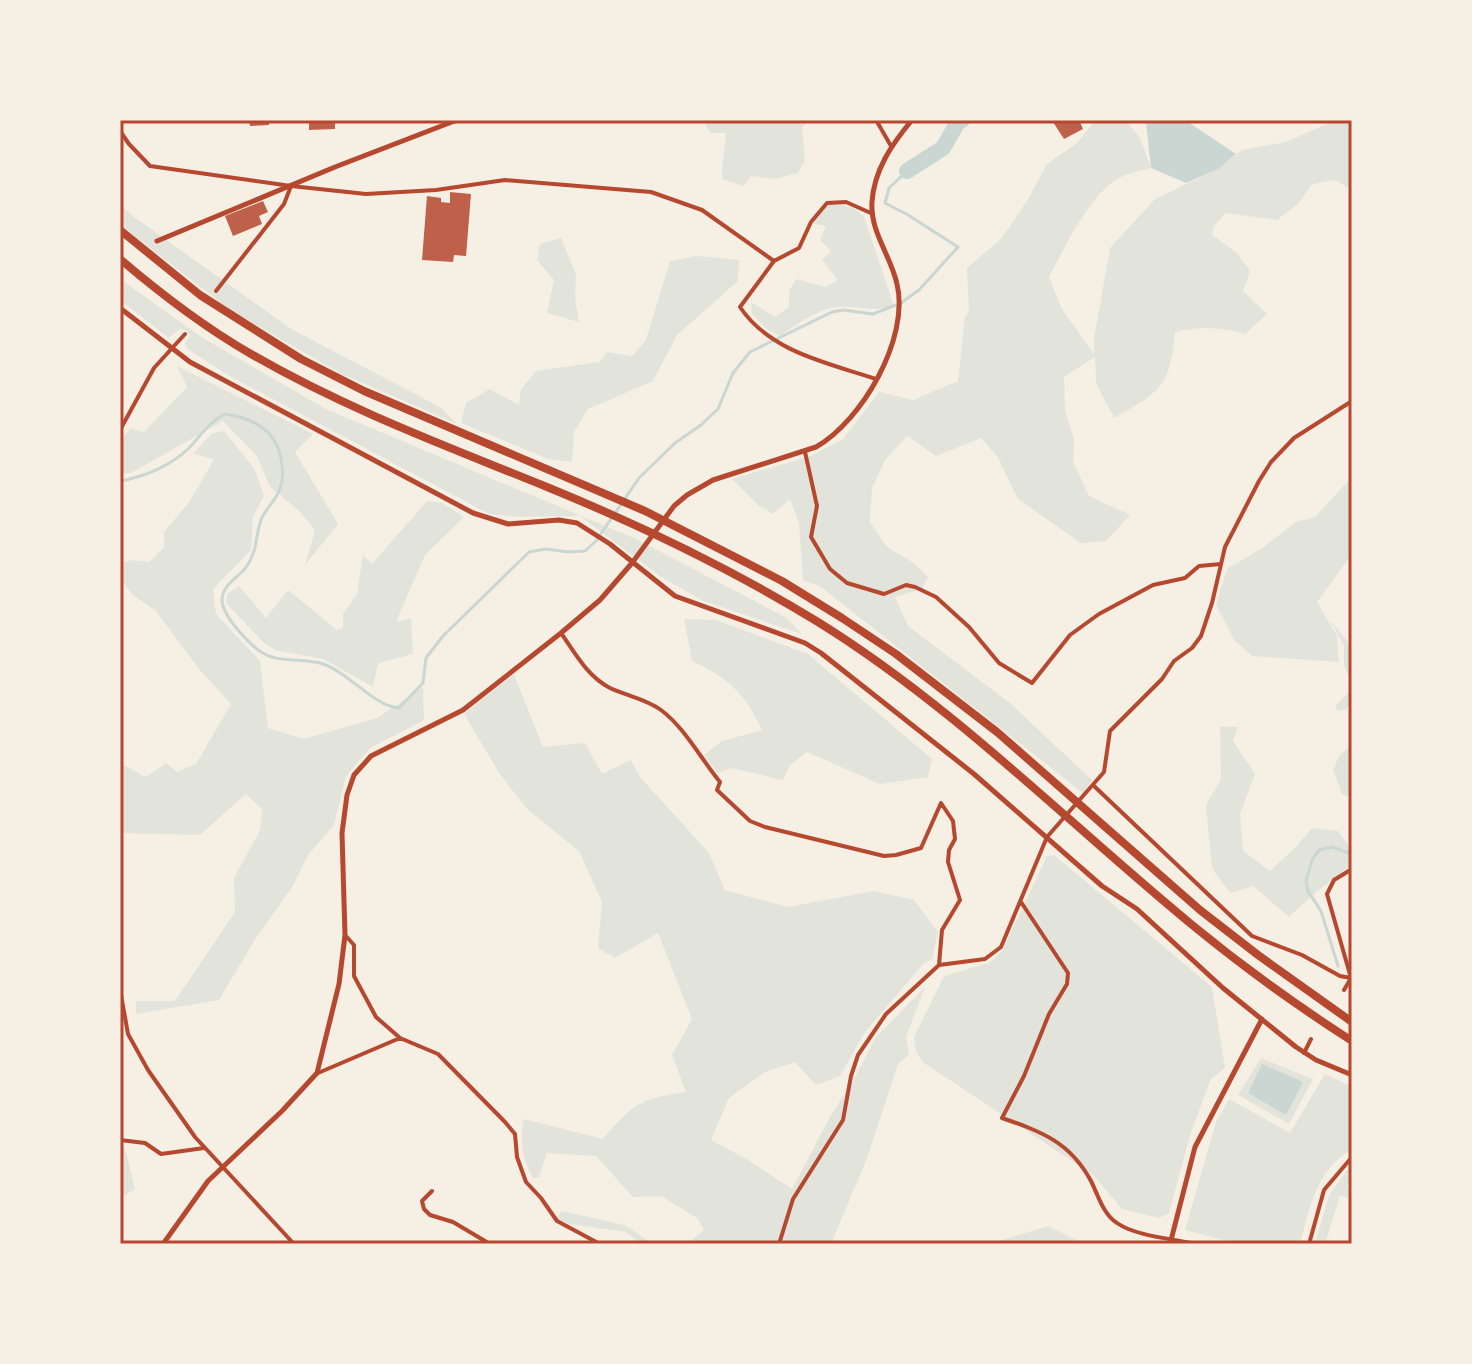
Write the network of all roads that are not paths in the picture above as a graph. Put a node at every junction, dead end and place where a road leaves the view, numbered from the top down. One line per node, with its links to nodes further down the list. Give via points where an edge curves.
1 (457, 120): 6 (street)
2 (876, 120): 5 (street)
3 (912, 120): 5 (street)
4 (120, 131): 6 (street, via 150,166)
5 (891, 146): 7 (street, via 878,172)
6 (291, 186): 9 (street); 11 (street, via 366,194 505,180 651,192 702,210); 12 (street, via 284,204)
7 (873, 214): 11 (street, via 846,202 827,203 799,248); 16 (street, via 898,285 899,313)
8 (120, 230): 35 (highway, via 200,295 301,359 703,539 842,618 997,732 1200,910)
9 (157, 241)
10 (120, 259): 38 (highway, via 215,332 299,381 695,555 817,622 925,695 1191,924)
11 (774, 261): 16 (street, via 740,307 746,315 790,350)
12 (216, 291)
13 (120, 308): 15 (street)
14 (185, 334): 15 (street)
15 (170, 348): 18 (street); 22 (street, via 473,513 508,524 577,523)
16 (876, 379): 19 (street, via 850,419 829,440)
17 (1352, 401): 23 (street, via 1294,438 1271,462)
18 (120, 430)
19 (805, 452): 22 (street, via 713,480 687,495); 23 (street, via 817,506 811,537 830,569 847,583 884,594 906,585 928,591 999,663 1032,683 1070,635 1099,614 1153,585 1185,578 1199,566)
20 (120, 526): 21 (street)
21 (120, 535)
22 (632, 563): 24 (street); 26 (street, via 675,596 821,653)
23 (1221, 564): 25 (street, via 1201,636 1110,731 1104,772)
24 (561, 633): 29 (street, via 463,710 361,765 347,795 342,833); 30 (street, via 596,678 664,712 720,782 717,790 750,821 896,855 921,848 941,803 953,821 955,839 948,862 960,900 942,930)
25 (1094, 786): 26 (street); 31 (street, via 1252,936)
26 (1049, 835): 28 (street); 34 (street)
27 (1352, 869): 31 (street, via 1334,880 1327,894)
28 (1021, 902): 30 (street, via 994,954); 53 (street, via 1068,973 1002,1118 1067,1148 1116,1223)
29 (345, 935): 36 (street, via 354,945 354,976 376,1017); 40 (street)
30 (939, 965): 51 (street, via 886,1014 858,1055 843,1120 793,1199)
31 (1351, 978): 33 (street)
32 (120, 989): 43 (street, via 128,1034 138,1054)
33 (1344, 990)
34 (1262, 1019): 39 (street); 52 (street, via 1195,1147)
35 (1352, 1022)
36 (400, 1038): 40 (street); 50 (street, via 438,1054 505,1122 515,1134 526,1182 557,1221)
37 (1311, 1039): 39 (street)
38 (1352, 1041)
39 (1304, 1053): 41 (street)
40 (317, 1073): 45 (street)
41 (1352, 1075)
42 (120, 1140): 43 (street, via 145,1143 161,1154)
43 (204, 1148): 45 (street)
44 (1352, 1157): 54 (street, via 1324,1190)
45 (221, 1168): 47 (street); 48 (street)
46 (432, 1191): 49 (street, via 422,1201 430,1215)
47 (163, 1244)
48 (294, 1244)
49 (490, 1244)
50 (600, 1244)
51 (779, 1244)
52 (1170, 1244)
53 (1196, 1244)
54 (1309, 1244)

